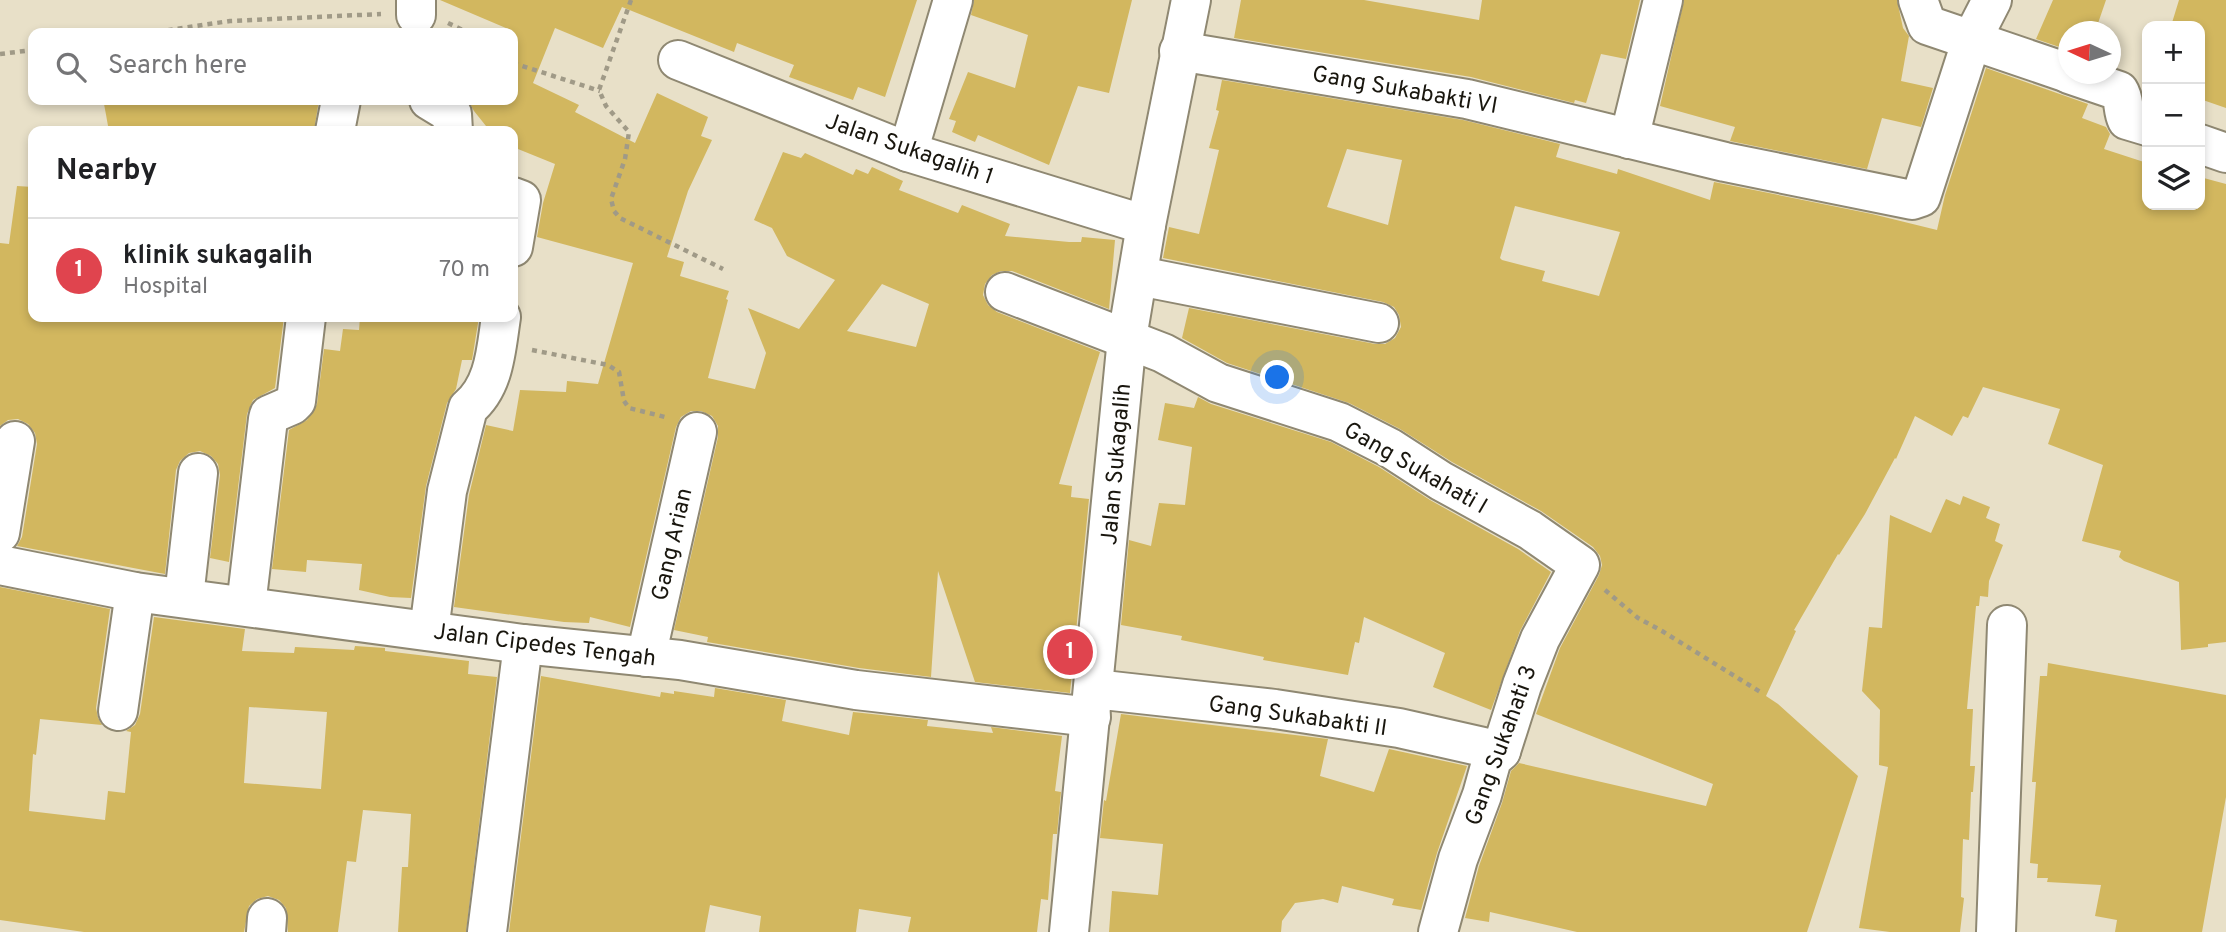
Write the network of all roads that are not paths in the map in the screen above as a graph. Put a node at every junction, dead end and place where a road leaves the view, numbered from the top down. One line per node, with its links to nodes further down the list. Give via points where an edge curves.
1 (953, 0): 18 (street)
2 (1191, 0): 7 (street, Jalan Sukagalih)
3 (1663, 0): 16 (street)
4 (1918, 0): 6 (street, via 1927,25)
5 (1992, 0): 6 (street)
6 (1972, 40): 9 (street); 16 (street, Gang Sukabakti VI, via 1920,197 1912,200)
7 (1179, 51): 16 (street, Gang Sukabakti VI, via 1466,99); 22 (street, Jalan Sukagalih)
8 (678, 60): 18 (street, Jalan Sukagalih 1)
9 (2058, 69)
10 (2100, 84): 13 (street, via 2119,91 2127,120)
11 (340, 105): 14 (street)
12 (437, 105): 15 (street, via 452,114)
13 (2142, 124)
14 (336, 126)
15 (453, 126)
16 (1629, 139)
17 (2205, 146): 19 (street)
18 (908, 152): 22 (street, Jalan Sukagalih 1)
19 (2226, 153)
20 (518, 199): 21 (street)
21 (518, 218)
22 (1146, 225): 23 (street, Jalan Sukagalih)
23 (1139, 276): 26 (street); 28 (street, Jalan Sukagalih)
24 (1005, 292): 28 (street, Gang Sukahati I)
25 (305, 322): 37 (street, via 296,401 268,419)
26 (1379, 323)
27 (499, 330): 39 (street, via 491,376 479,399 468,408 447,491)
28 (1127, 338): 34 (street, Gang Sukahati I, via 1218,383 1339,422 1530,530); 42 (street, Jalan Sukagalih)
29 (697, 432): 41 (street, Gang Arian)
30 (15, 441): 32 (street)
31 (198, 472): 36 (street)
32 (0, 533)
33 (0, 565): 35 (street, Jalan Cipedes Tengah)
34 (1580, 565): 44 (street, Gang Sukahati 3, via 1540,639)
35 (135, 592): 36 (street, Jalan Cipedes Tengah); 43 (street)
36 (184, 597): 37 (street, Jalan Cipedes Tengah)
37 (246, 606): 39 (street, Jalan Cipedes Tengah)
38 (2007, 625): 48 (street)
39 (429, 631): 40 (street, Jalan Cipedes Tengah)
40 (523, 644): 41 (street, Jalan Cipedes Tengah); 45 (street)
41 (646, 657): 42 (street, Jalan Cipedes Tengah, via 856,690)
42 (1093, 703): 44 (street, Gang Sukabakti II, via 1275,709 1399,728); 46 (street, Jalan Sukagalih)
43 (118, 711)
44 (1501, 751): 47 (street, Gang Sukahati 3, via 1492,760)
45 (487, 932)
46 (1069, 932)
47 (1438, 932)
48 (1996, 932)

